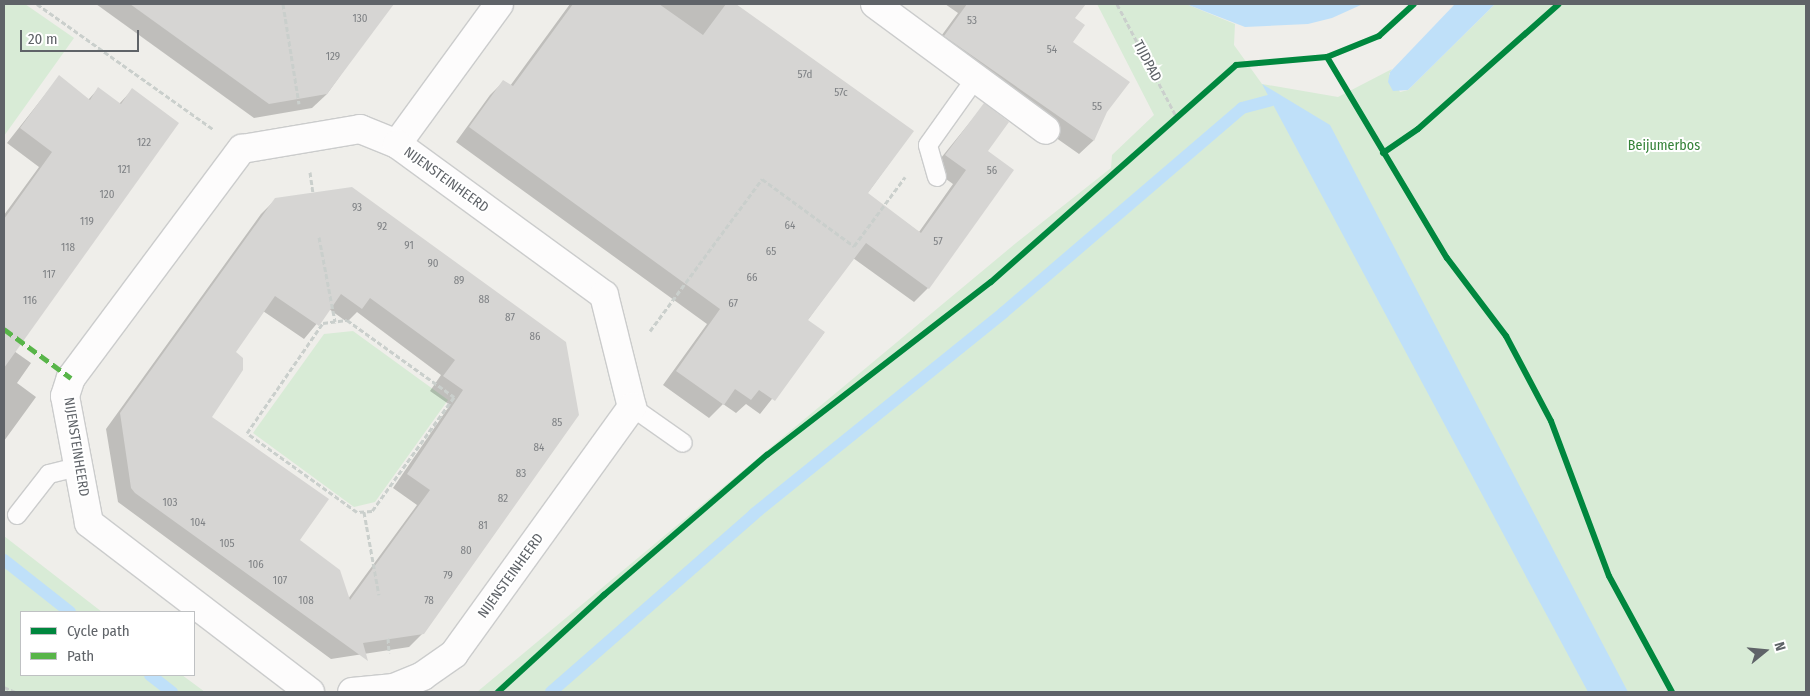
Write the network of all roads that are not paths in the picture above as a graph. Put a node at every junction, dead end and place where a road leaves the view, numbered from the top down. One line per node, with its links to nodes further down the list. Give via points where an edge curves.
1 (499, 4): 5 (street, NIJENSTEINHEERD)
2 (875, 4): 3 (street)
3 (975, 79): 4 (street); 6 (lane, via 928,145)
4 (1046, 130)
5 (397, 144): 7 (street, NIJENSTEINHEERD, via 604,295); 9 (street, NIJENSTEINHEERD, via 360,129 242,149 71,378 65,396)
6 (937, 176)
7 (632, 407): 8 (lane); 12 (street, NIJENSTEINHEERD, via 454,654 423,676 394,688)
8 (683, 443)
9 (78, 467): 10 (lane, via 49,474); 11 (street, NIJENSTEINHEERD, via 89,523)
10 (17, 515)
11 (310, 692)
12 (352, 692)

